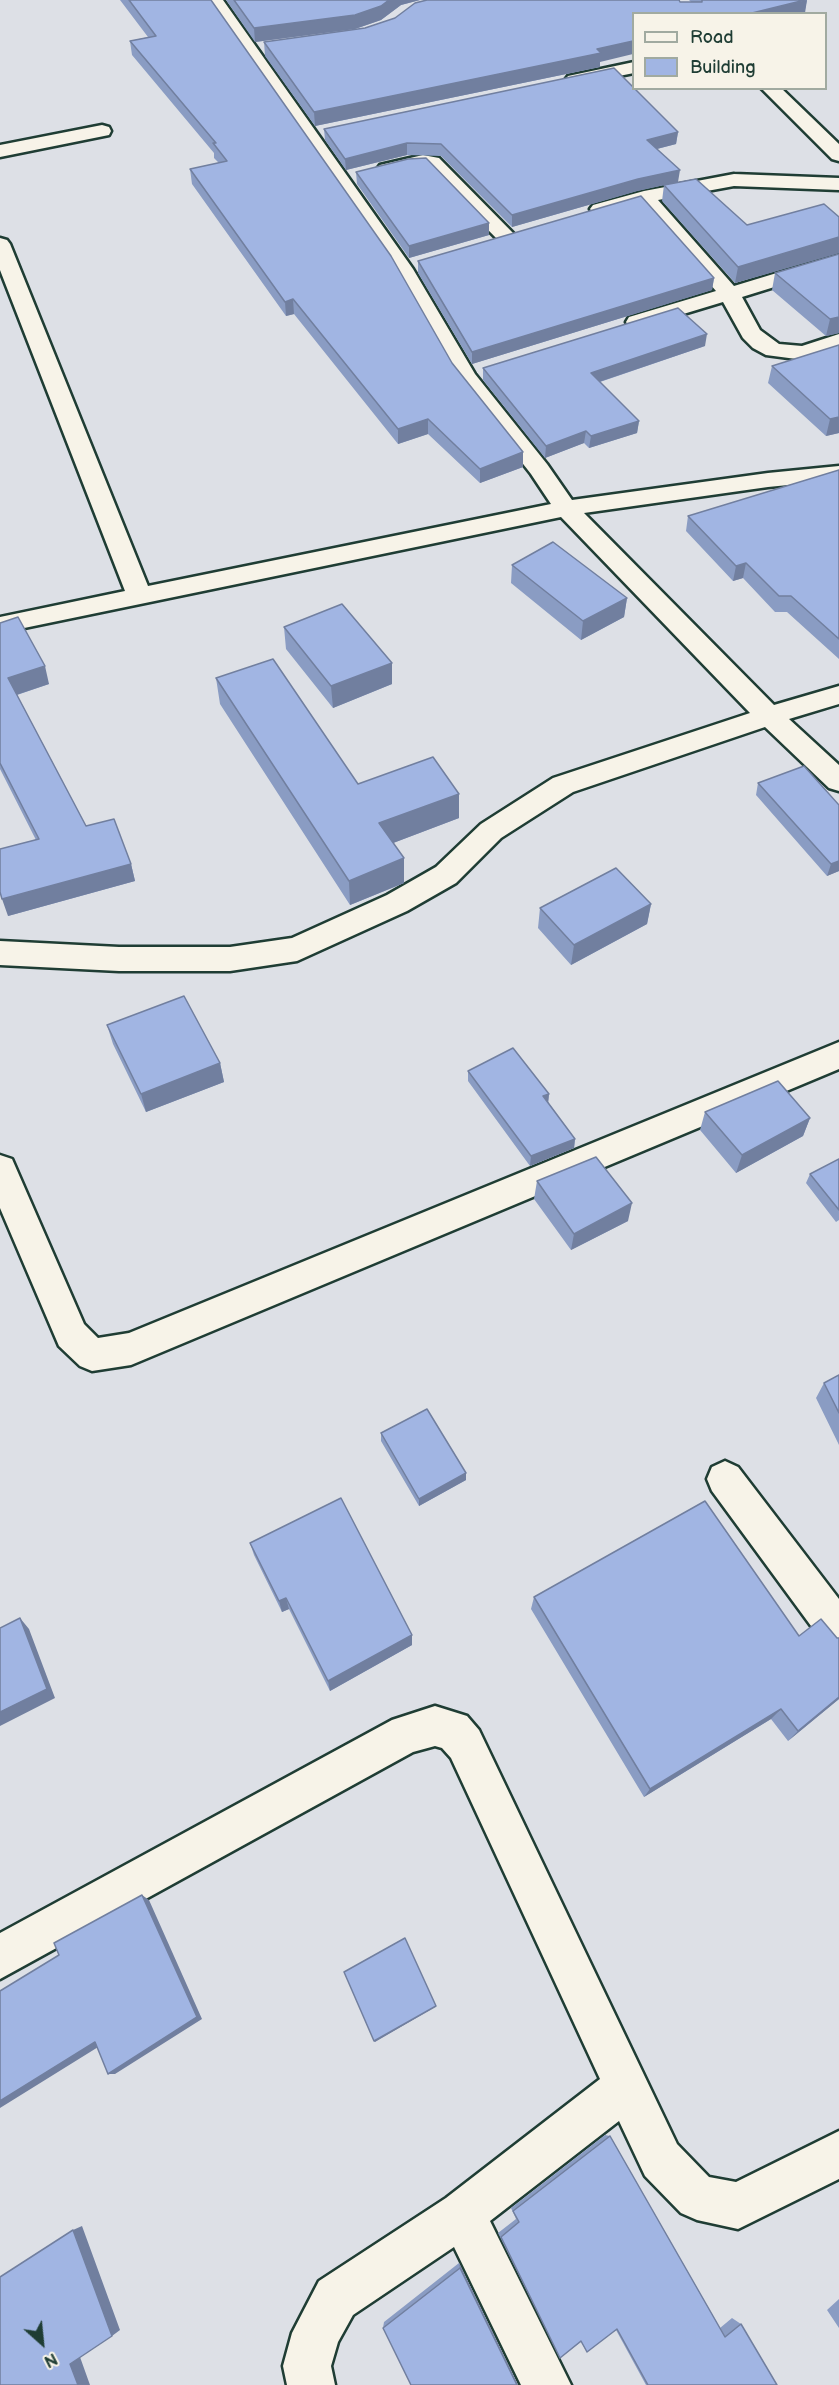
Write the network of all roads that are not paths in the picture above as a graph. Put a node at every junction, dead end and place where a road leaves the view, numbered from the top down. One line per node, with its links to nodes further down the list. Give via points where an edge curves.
1 (214, 0): 7 (street, via 260,49)
2 (632, 67): 3 (street)
3 (552, 84)
4 (772, 90): 9 (street)
5 (102, 131): 8 (street)
6 (333, 131): 7 (street)
7 (310, 136): 10 (street)
8 (0, 151)
9 (839, 155)
10 (340, 180): 15 (street, via 408,163 432,162); 20 (street)
11 (839, 184): 12 (street, via 734,180)
12 (644, 196): 13 (street); 21 (street)
13 (580, 215)
14 (527, 231): 15 (street)
15 (506, 237): 17 (street)
16 (0, 244): 28 (street)
17 (483, 244)
18 (839, 260): 21 (street)
19 (426, 262): 20 (street)
20 (403, 269): 25 (street)
21 (729, 292): 22 (street); 23 (street, via 752,333 774,350 804,352)
22 (619, 327)
23 (839, 342)
24 (487, 369): 25 (street)
25 (465, 376): 27 (street)
26 (839, 473): 27 (street)
27 (566, 508): 28 (street); 31 (street)
28 (139, 596): 29 (street)
29 (0, 625)
30 (839, 695): 31 (street)
31 (769, 716): 32 (street); 33 (street, via 563,785 491,831 446,875 397,903 297,949 230,959)
32 (839, 781)
33 (0, 953)
34 (839, 1055): 35 (street, via 131,1349 92,1355 71,1335)
35 (0, 1169)
36 (725, 1479): 37 (street)
37 (834, 1615)
38 (0, 1957): 39 (street, via 406,1734 435,1726 453,1730 465,1744)
39 (626, 2087): 40 (street, via 661,2160 697,2198 738,2206); 41 (street)
40 (839, 2154)
41 (462, 2214): 42 (street, via 336,2298 316,2333 307,2366); 43 (street)
42 (311, 2385)
43 (547, 2385)

